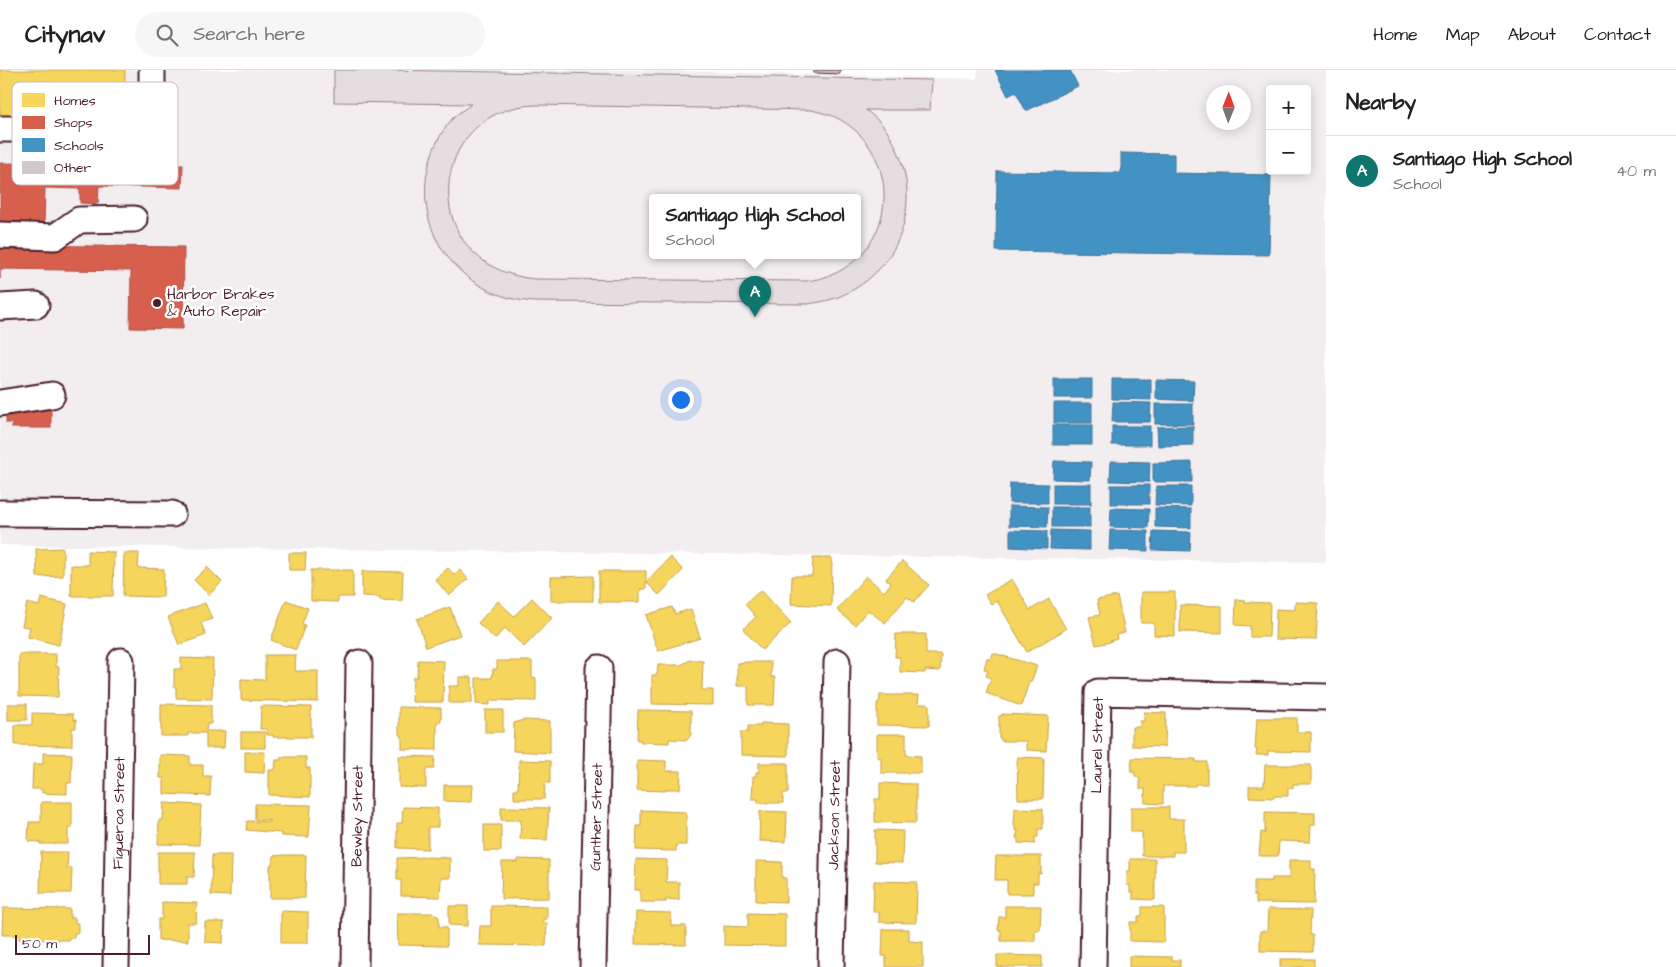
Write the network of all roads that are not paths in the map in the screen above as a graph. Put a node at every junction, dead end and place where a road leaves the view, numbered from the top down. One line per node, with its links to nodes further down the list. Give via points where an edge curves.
1 (134, 219): 2 (street, via 79,220 54,237)
2 (0, 235)
3 (36, 306): 4 (street)
4 (0, 307)
5 (52, 395): 6 (street)
6 (0, 403)
7 (0, 513): 8 (street)
8 (172, 514)
9 (121, 661): 14 (street, Figueroa Street)
10 (837, 662): 17 (street, Jackson Street)
11 (358, 663): 15 (street, Bewley Street)
12 (599, 668): 16 (street, Gunther Street)
13 (1326, 697): 18 (street, Laurel Street, via 1098,692)
14 (116, 967)
15 (355, 967)
16 (593, 967)
17 (832, 967)
18 (1094, 967)

